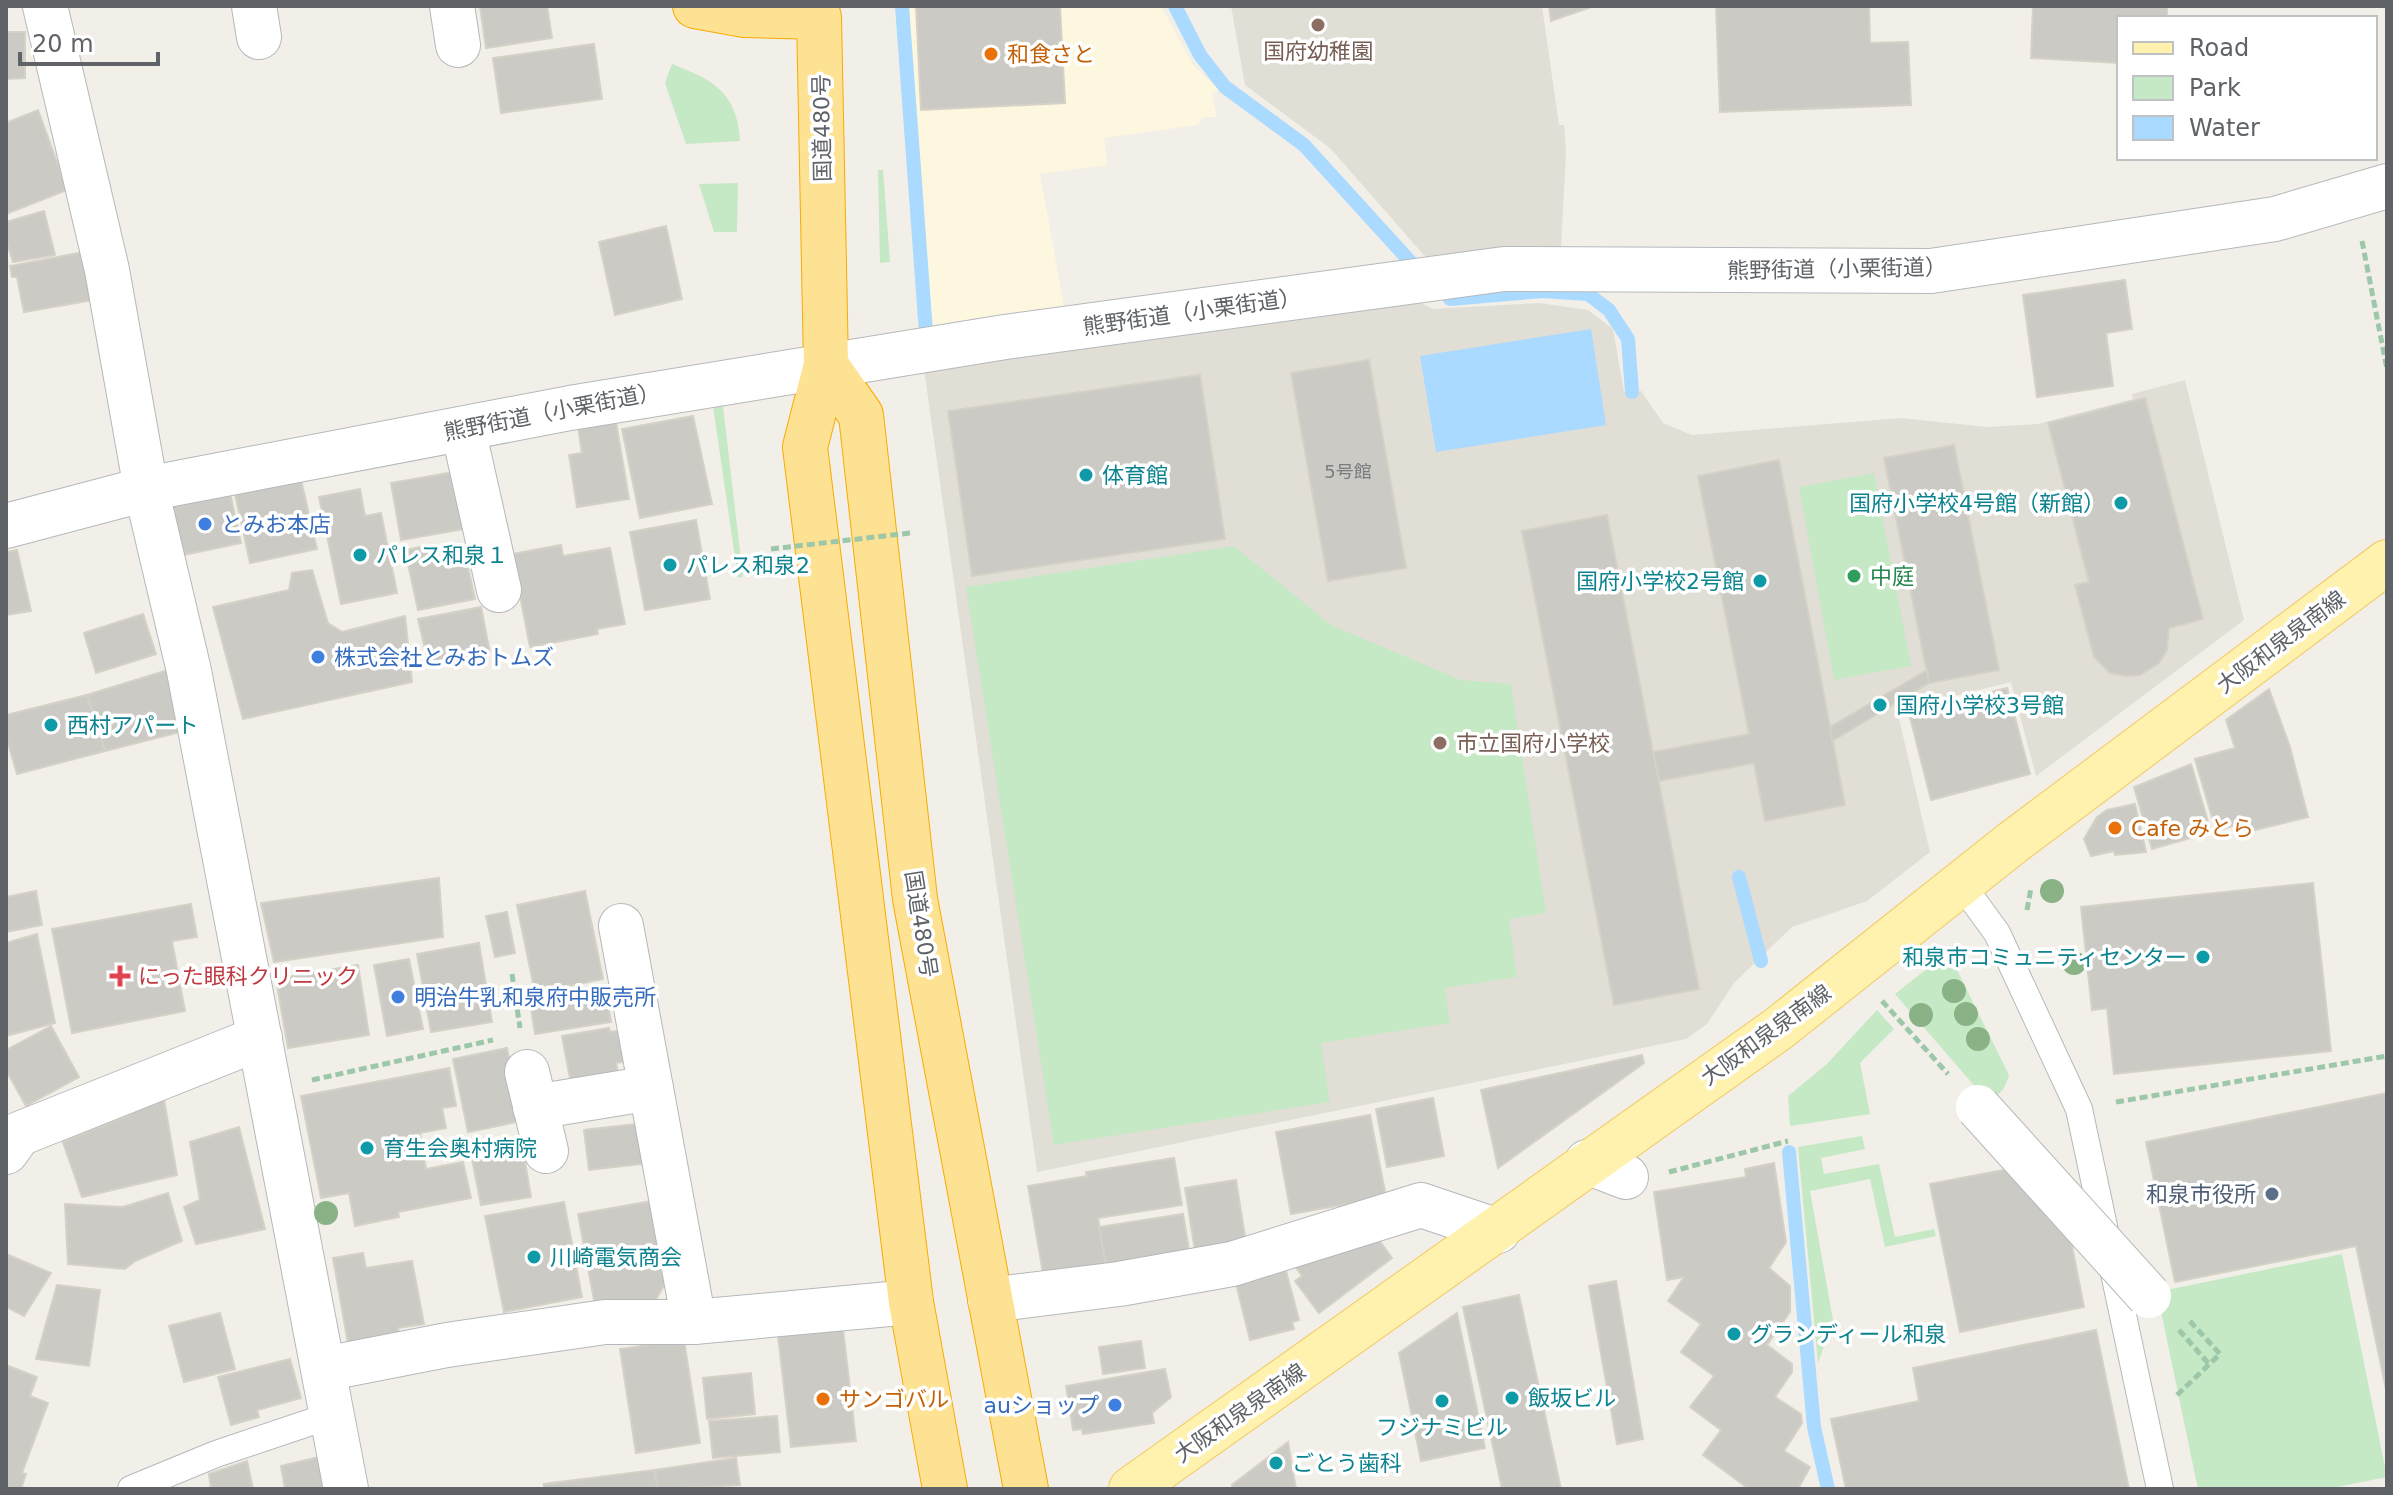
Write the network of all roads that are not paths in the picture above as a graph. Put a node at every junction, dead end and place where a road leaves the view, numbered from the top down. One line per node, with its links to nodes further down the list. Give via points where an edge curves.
1 (45, 6): 6 (street, via 107,270)
2 (695, 6): 4 (highway, 国道480号, via 745,15 819,17)
3 (2387, 186): 4 (street, 熊野街道（小栗街道）, via 2275,219 1931,271 1504,269)
4 (826, 365): 5 (street, 熊野街道（小栗街道）); 18 (highway, 国道480号, via 861,415 915,899); 19 (highway, 国道480号, via 805,447)
5 (463, 429): 6 (street, 熊野街道（小栗街道）); 9 (street)
6 (146, 489): 7 (street, 熊野街道（小栗街道）); 12 (street, via 189,671)
7 (6, 526)
8 (2387, 562): 10 (main road, 大阪和泉泉南線)
9 (499, 590)
10 (1962, 885): 17 (main road, 大阪和泉泉南線, via 1606,1170); 29 (lane, via 1997,933 2079,1109)
11 (621, 926): 13 (street)
12 (260, 1038): 16 (street, via 19,1134); 22 (street)
13 (651, 1088): 15 (street, via 522,1063); 21 (street)
14 (1978, 1107): 20 (street, bridge)
15 (546, 1151)
16 (6, 1152)
17 (1498, 1231): 18 (street, via 1421,1205 1232,1264); 28 (main road, 大阪和泉泉南線)
18 (990, 1300): 27 (highway, 国道480号)
19 (911, 1302): 21 (street); 26 (highway, 国道480号)
20 (2163, 1302)
21 (694, 1322): 22 (street, via 605,1322)
22 (324, 1369): 23 (street)
23 (332, 1415): 24 (lane); 25 (street)
24 (131, 1489)
25 (346, 1489)
26 (945, 1489)
27 (1026, 1489)
28 (1131, 1489)
29 (2160, 1489)

